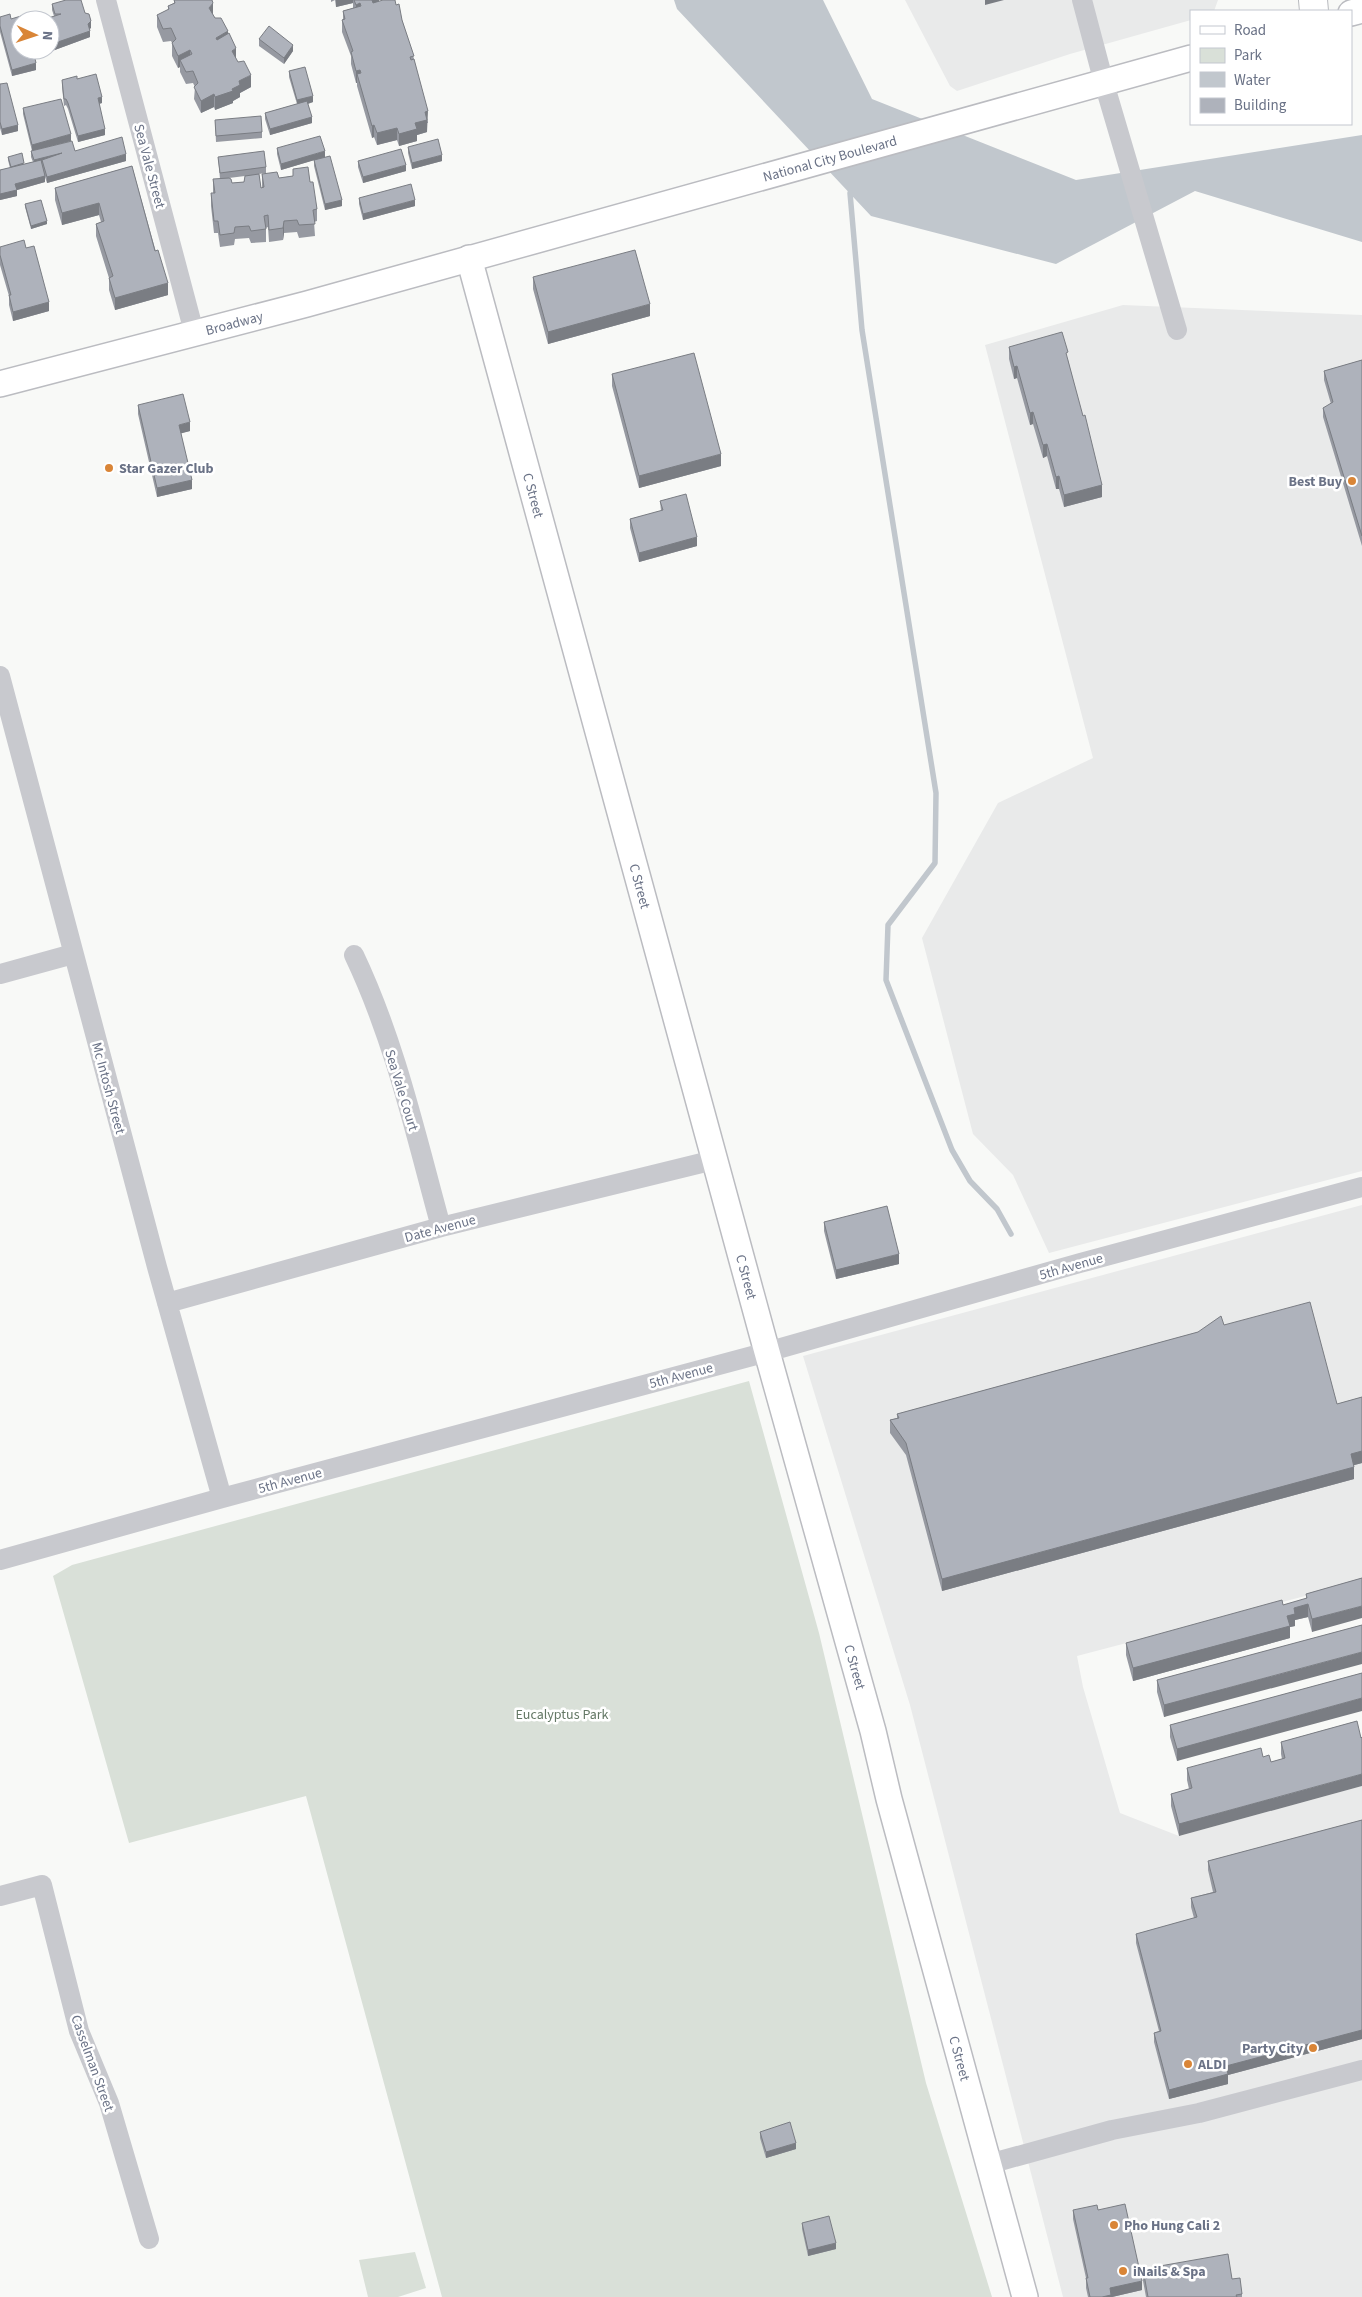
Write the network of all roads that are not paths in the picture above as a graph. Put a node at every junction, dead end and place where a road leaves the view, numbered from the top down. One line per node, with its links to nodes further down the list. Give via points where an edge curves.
1 (106, 0): 7 (street, Sea Vale Street)
2 (1082, 0): 4 (street)
3 (1190, 58): 4 (main road, National City Boulevard)
4 (1104, 83): 5 (main road, National City Boulevard); 6 (street)
5 (469, 258): 7 (main road, Broadway); 13 (main road, C Street)
6 (1177, 330)
7 (194, 332): 8 (main road, Broadway)
8 (0, 384)
9 (0, 676): 10 (street, Mc Intosh Street)
10 (73, 954): 12 (street); 16 (street, Mc Intosh Street)
11 (354, 955): 15 (street, Sea Vale Court, via 372,994 399,1076)
12 (0, 974)
13 (714, 1160): 15 (street, Date Avenue); 17 (main road, C Street)
14 (1362, 1187): 17 (street, 5th Avenue)
15 (441, 1227): 16 (street, Date Avenue)
16 (167, 1303): 18 (street, Mc Intosh Street)
17 (767, 1352): 18 (street, 5th Avenue); 22 (main road, C Street, via 874,1730 889,1799)
18 (222, 1498): 19 (street, 5th Avenue)
19 (0, 1560)
20 (0, 1896): 23 (street, Casselman Street, via 42,1885 79,2031 109,2103)
21 (1362, 2070): 22 (street, via 1198,2113 1112,2130)
22 (989, 2164): 24 (main road, C Street)
23 (149, 2239)
24 (1025, 2297)

